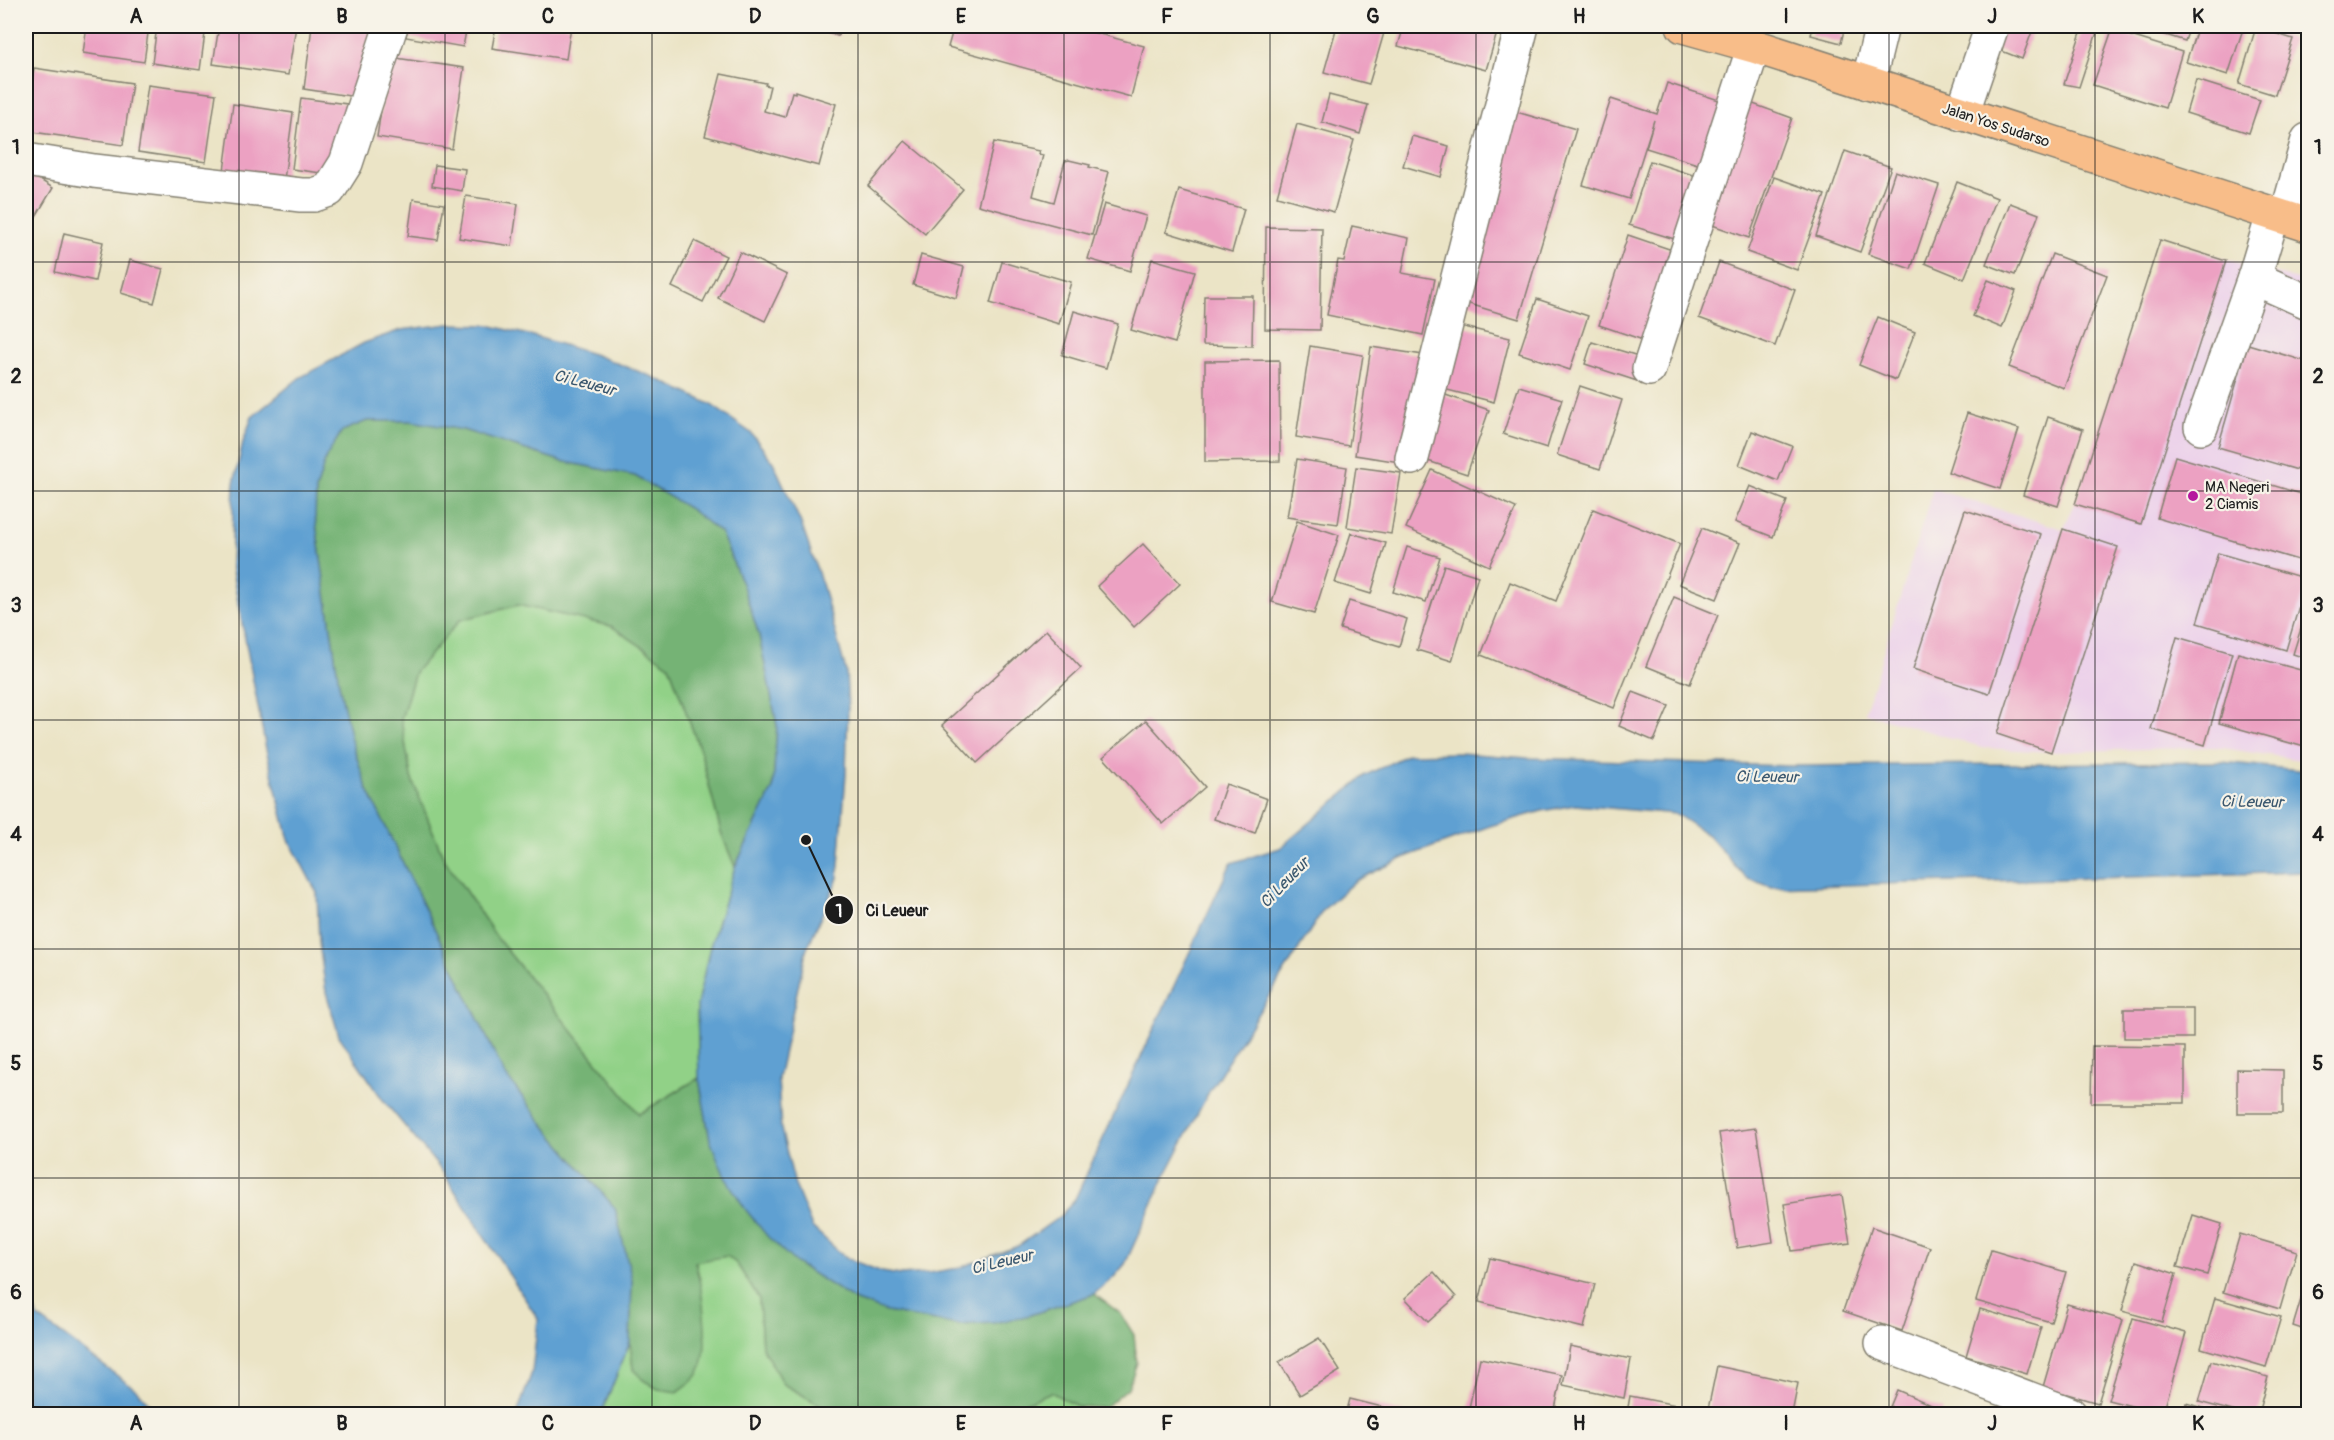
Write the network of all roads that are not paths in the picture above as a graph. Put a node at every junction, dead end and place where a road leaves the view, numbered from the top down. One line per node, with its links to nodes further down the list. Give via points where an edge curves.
1 (391, 26): 10 (street, via 346,162 329,190 301,195)
2 (1522, 26): 16 (street)
3 (1683, 26): 6 (main road, Jalan Yos Sudarso)
4 (1882, 26): 7 (street)
5 (1992, 26): 8 (street)
6 (1754, 46): 7 (main road, Jalan Yos Sudarso); 14 (street)
7 (1868, 83): 8 (main road, Jalan Yos Sudarso)
8 (1962, 114): 11 (main road, Jalan Yos Sudarso)
9 (2308, 140): 11 (street)
10 (26, 160)
11 (2289, 220): 12 (street)
12 (2254, 278): 13 (street); 15 (street)
13 (2308, 302)
14 (1649, 369)
15 (2201, 427)
16 (1412, 458)
17 (1882, 1343): 18 (street)
18 (2070, 1414)

